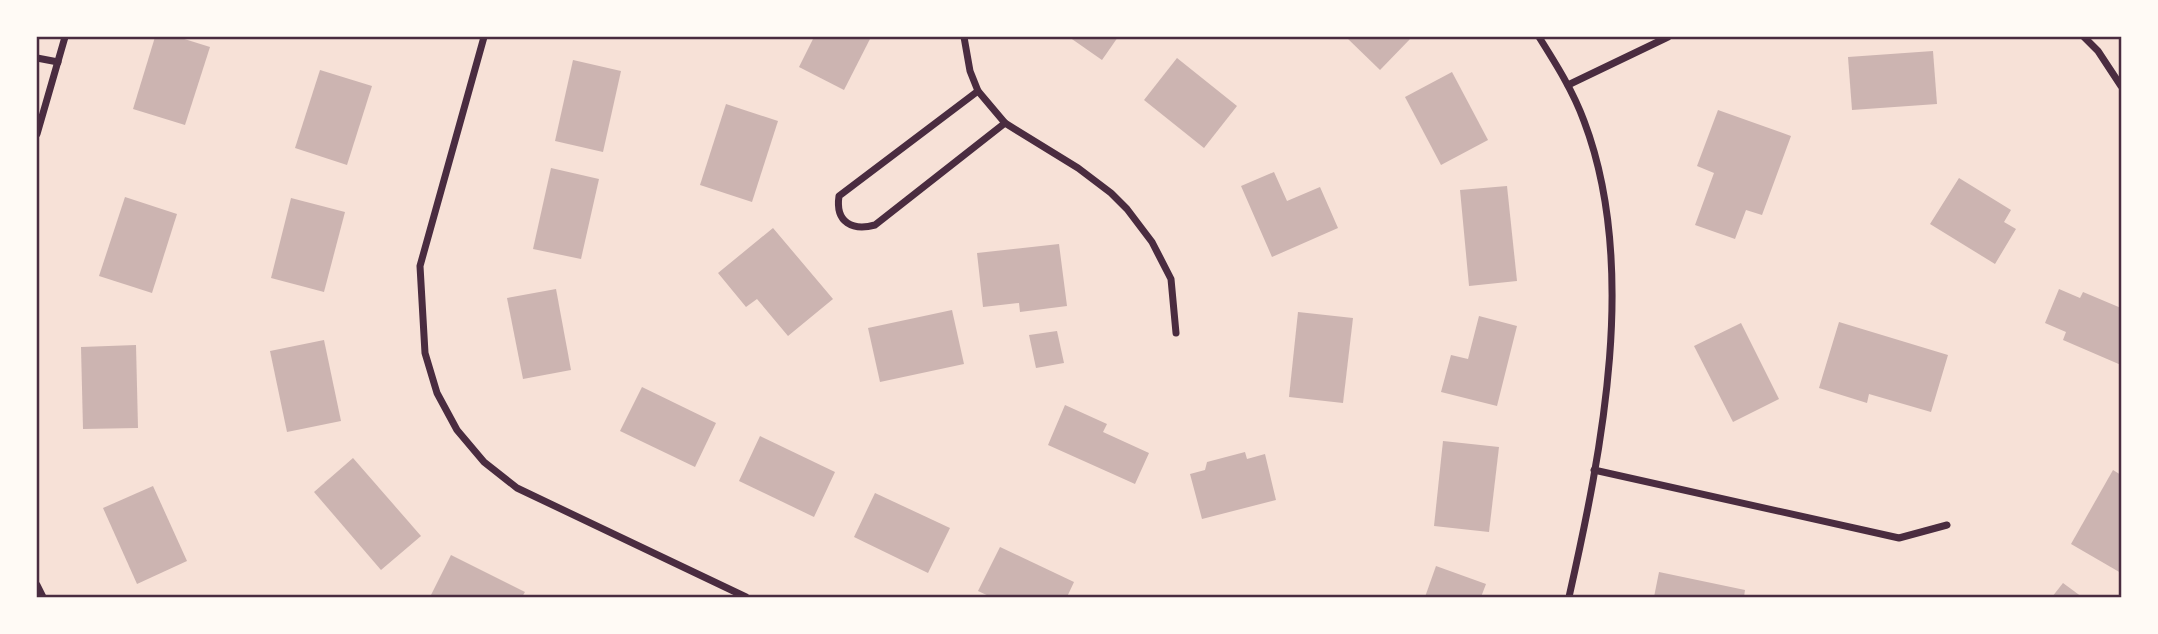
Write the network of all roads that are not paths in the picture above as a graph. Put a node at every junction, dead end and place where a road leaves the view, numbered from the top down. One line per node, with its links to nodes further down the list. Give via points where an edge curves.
1 (65, 37): 8 (street)
2 (484, 37): 19 (street, via 420,266 425,353 437,393 457,430 484,462 517,488)
3 (964, 37): 11 (street)
4 (1539, 37): 9 (street)
5 (1668, 37): 9 (street)
6 (2084, 37): 10 (street)
7 (37, 58): 8 (street)
8 (58, 62): 13 (street)
9 (1568, 85): 15 (street, via 1597,162 1611,239 1609,363)
10 (2121, 86)
11 (978, 91): 12 (street); 12 (street, via 839,197 841,217 857,228 876,225)
12 (1005, 122): 14 (street, via 1078,168 1127,209 1153,242 1171,279)
13 (37, 135)
14 (1176, 333)
15 (1594, 470): 16 (street, via 1899,538); 20 (street)
16 (1947, 525)
17 (37, 585): 18 (street)
18 (43, 597)
19 (746, 597)
20 (1569, 597)

